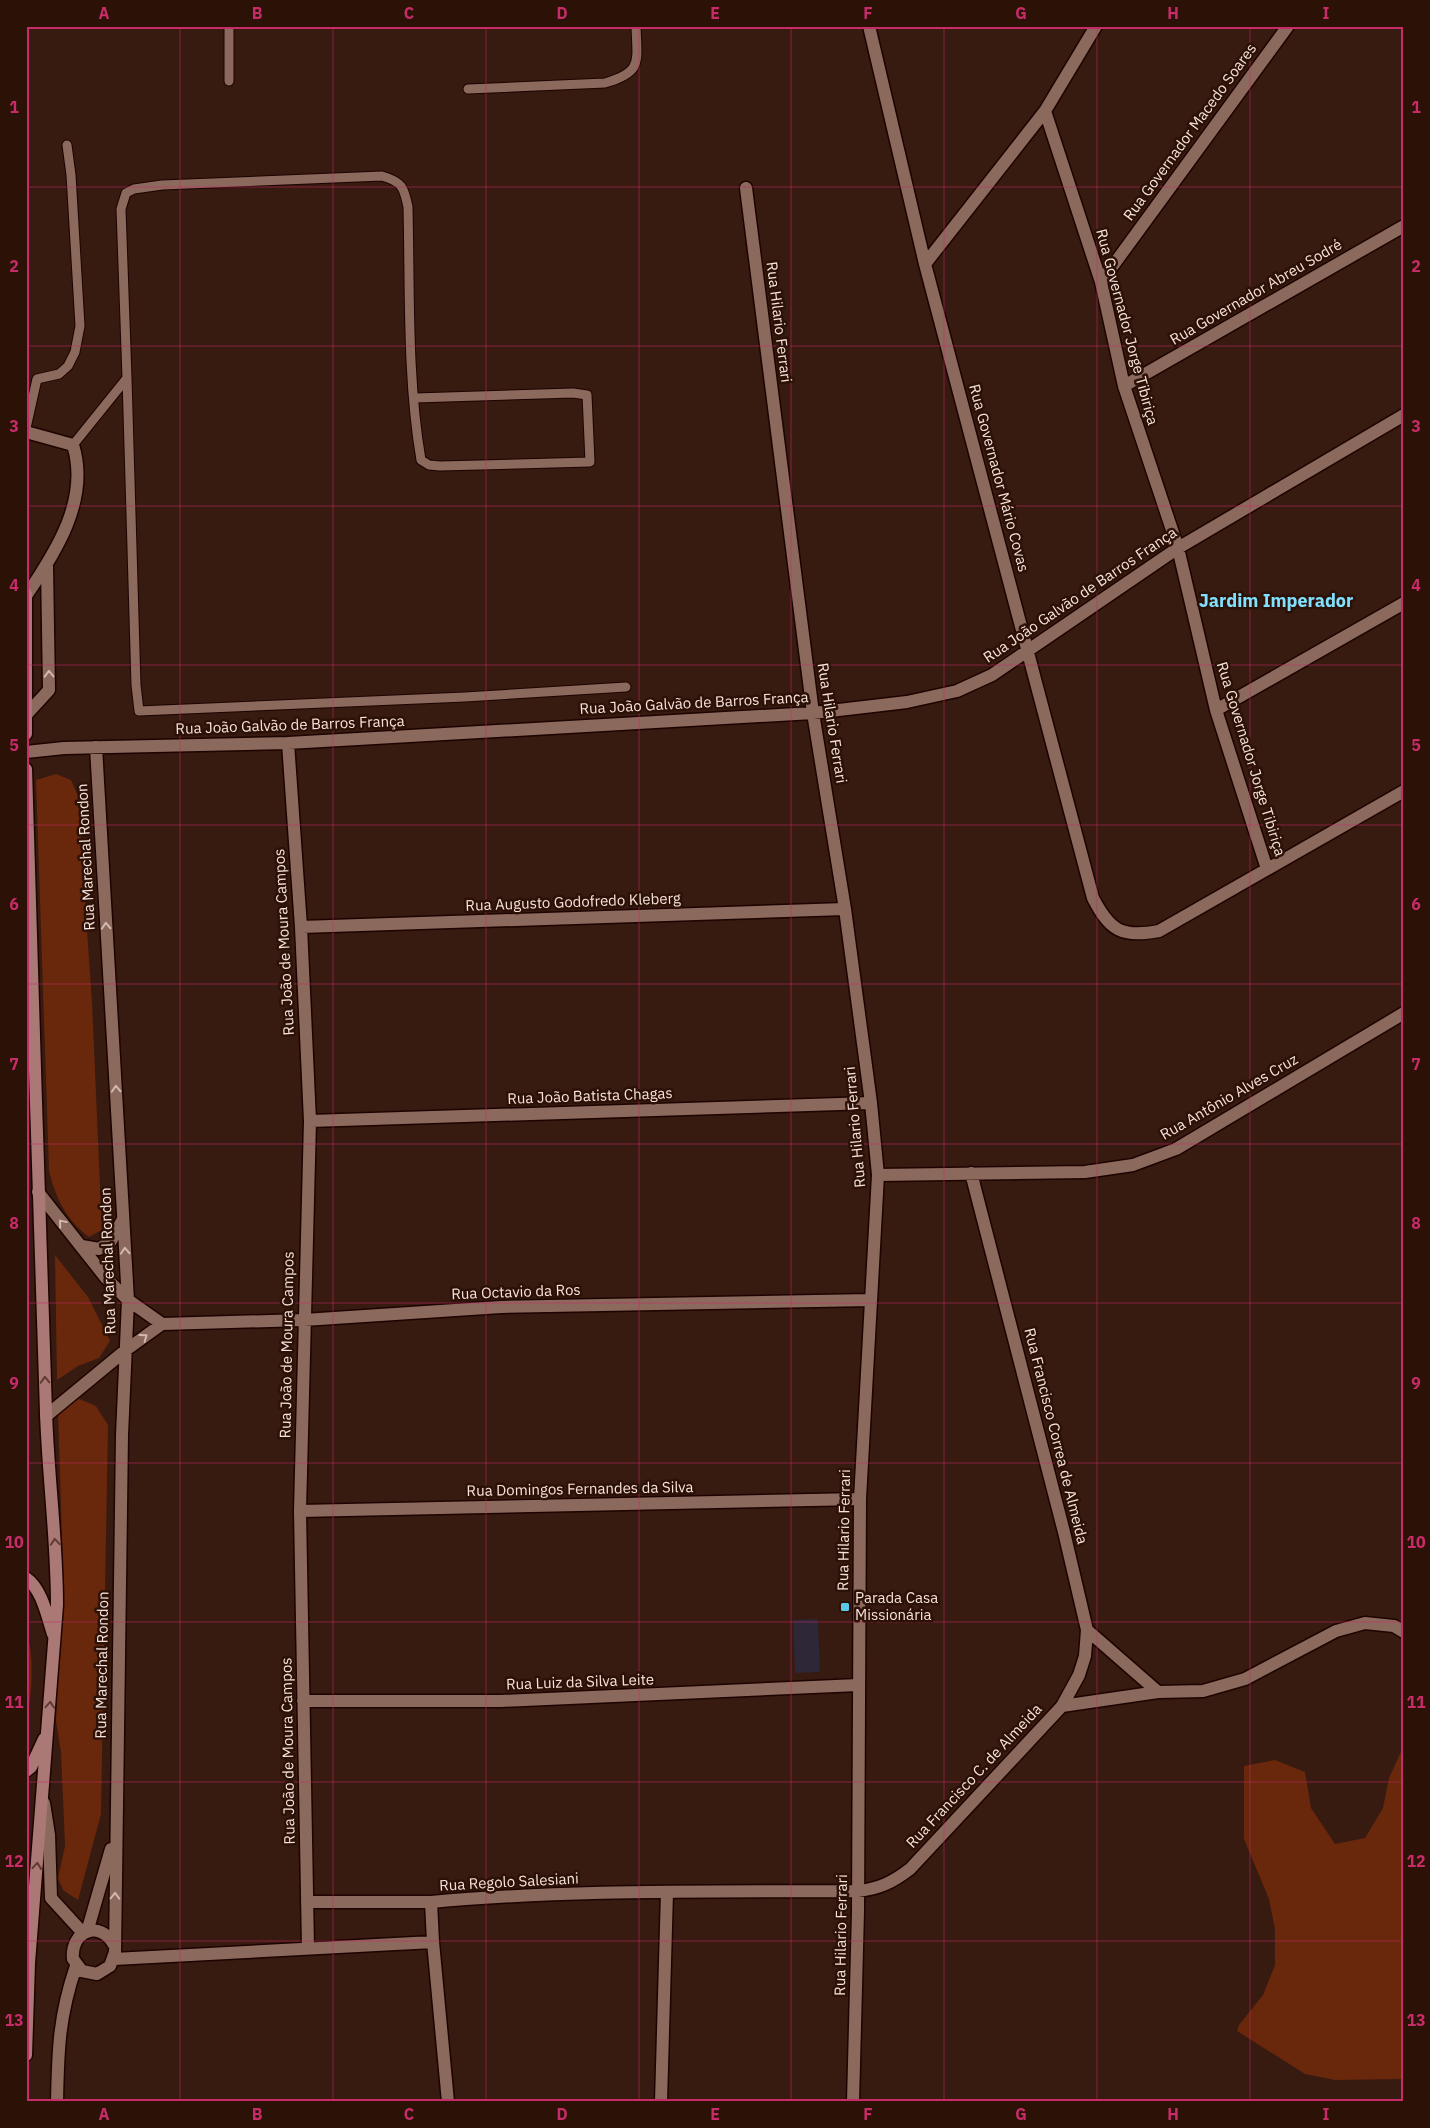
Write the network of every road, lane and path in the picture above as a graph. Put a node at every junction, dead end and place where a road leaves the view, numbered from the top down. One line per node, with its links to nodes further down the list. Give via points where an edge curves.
1 (229, 26): 6 (lane)
2 (636, 26): 7 (lane, via 634,70 624,78 605,83)
3 (869, 26): 12 (street, Rua Governador Mário Covas)
4 (1096, 26): 8 (street)
5 (1288, 26): 13 (street, Rua Governador Macedo Soares)
6 (230, 81)
7 (468, 89)
8 (1044, 111): 12 (street); 13 (street, Rua Governador Jorge Tibiriça)
9 (67, 145): 18 (lane, via 80,326 75,352 68,366 59,374 37,379)
10 (746, 188): 28 (street, Rua Hilario Ferrari)
11 (1404, 226): 15 (street, Rua Governador Abreu Sodré)
12 (925, 264): 25 (street, Rua Governador Mário Covas)
13 (1101, 282): 15 (street, Rua Governador Jorge Tibiriça)
14 (127, 378): 16 (lane, via 121,209 126,193 162,185 382,176 396,180 404,190 408,208); 20 (lane); 26 (lane, via 136,685 140,711)
15 (1124, 386): 21 (street, Rua Governador Jorge Tibiriça)
16 (415, 398): 16 (lane, via 421,460 429,465 590,462 587,395)
17 (1404, 415): 21 (street, Rua João Galvão de Barros França)
18 (26, 428)
19 (26, 432): 20 (street)
20 (73, 445): 22 (street, via 78,461 77,492 73,510)
21 (1178, 548): 25 (street, Rua João Galvão de Barros França); 27 (street, Rua Governador Jorge Tibiriça)
22 (47, 566): 23 (street); 29 (street, one-way to 22, via 49,690)
23 (26, 595): 29 (main road)
24 (1404, 604): 27 (street)
25 (1028, 651): 28 (street, Rua João Galvão de Barros França, via 992,675 957,691 907,702); 36 (street, Rua Governador Mário Covas, via 1093,898 1103,918 1116,930 1137,935 1159,931)
26 (626, 687)
27 (1216, 710): 36 (street, Rua Governador Jorge Tibiriça)
28 (813, 713): 31 (street, Rua João Galvão de Barros França); 37 (street, Rua Hilario Ferrari)
29 (26, 714): 30 (main road)
30 (26, 734)
31 (288, 743): 32 (street, Rua João Galvão de Barros França); 38 (street, Rua João de Moura Campos)
32 (96, 747): 33 (street, Rua João Galvão de Barros França); 45 (street, Rua Marechal Rondon, one-way to 32)
33 (26, 752)
34 (26, 769): 44 (main road)
35 (1404, 791): 36 (street)
36 (1267, 869)
37 (845, 909): 38 (street, Rua Augusto Godofredo Kleberg); 40 (street, Rua Hilario Ferrari)
38 (301, 927): 41 (street, Rua João de Moura Campos)
39 (1404, 1013): 42 (street, Rua Antônio Alves Cruz, via 1176,1149 1133,1165 1085,1172)
40 (871, 1103): 41 (street, Rua João Batista Chagas); 43 (street, Rua Hilario Ferrari)
41 (310, 1121): 49 (street, Rua João de Moura Campos)
42 (971, 1173): 43 (street, Rua Antônio Alves Cruz); 56 (street, Rua Francisco Correa de Almeida)
43 (878, 1175): 48 (street, Rua Hilario Ferrari)
44 (38, 1192): 46 (street, one-way to 44); 52 (main road, one-way to 44)
45 (123, 1217): 46 (street, via 111,1241 99,1249); 47 (street, Rua Marechal Rondon, one-way to 45)
46 (82, 1246): 47 (street)
47 (128, 1300): 50 (street); 51 (street, Rua Marechal Rondon)
48 (870, 1300): 49 (street, Rua Octavio da Ros, via 501,1307); 53 (street, Rua Hilario Ferrari)
49 (304, 1320): 50 (street, Rua Octavio da Ros); 54 (street, Rua João de Moura Campos)
50 (162, 1324): 51 (street, one-way to 50)
51 (126, 1350): 52 (street); 66 (street, Rua Marechal Rondon)
52 (46, 1416): 58 (main road, one-way to 52, via 57,1564)
53 (860, 1499): 54 (street, Rua Domingos Fernandes da Silva); 59 (street, Rua Hilario Ferrari)
54 (300, 1511): 61 (street, Rua João de Moura Campos)
55 (26, 1578): 58 (main road, via 40,1597)
56 (1087, 1630): 60 (street); 62 (street, Rua Francisco Correa de Almeida, via 1085,1656 1079,1675)
57 (1404, 1632): 60 (street, Rua Francisco C. de Almeida, via 1394,1626 1365,1623 1336,1631 1245,1679 1203,1690)
58 (55, 1641): 63 (main road, one-way to 58)
59 (858, 1685): 61 (street, Rua Luiz da Silva Leite, via 501,1701); 67 (street, Rua Hilario Ferrari)
60 (1158, 1692): 62 (street, Rua Francisco C. de Almeida)
61 (303, 1701): 69 (street, Rua João de Moura Campos)
62 (1062, 1706): 67 (street, Rua Francisco C. de Almeida, via 910,1869 877,1889)
63 (49, 1728): 64 (main road, via 31,1767); 65 (main road)
64 (26, 1771)
65 (43, 1794): 71 (street, via 52,1898); 77 (main road, one-way to 65, via 29,1963)
66 (115, 1834): 71 (street); 73 (street, one-way to 66)
67 (858, 1891): 68 (street, Rua Regolo Salesiani); 81 (street, Rua Hilario Ferrari)
68 (667, 1892): 70 (street, Rua Regolo Salesiani); 80 (street)
69 (307, 1902): 70 (street); 74 (street, Rua João de Moura Campos)
70 (431, 1902): 72 (street, Rua Regolo Salesiani)
71 (85, 1932): 73 (street, via 94,1930 106,1934); 76 (street, via 73,1944)
72 (433, 1942): 74 (street); 79 (street, Rua Regolo Salesiani)
73 (114, 1945): 75 (street)
74 (308, 1948): 75 (street)
75 (114, 1959): 76 (street, via 97,1974 82,1971)
76 (76, 1966): 78 (street, via 64,2001 58,2040)
77 (26, 2055)
78 (57, 2102)
79 (448, 2102)
80 (662, 2102)
81 (853, 2102)

